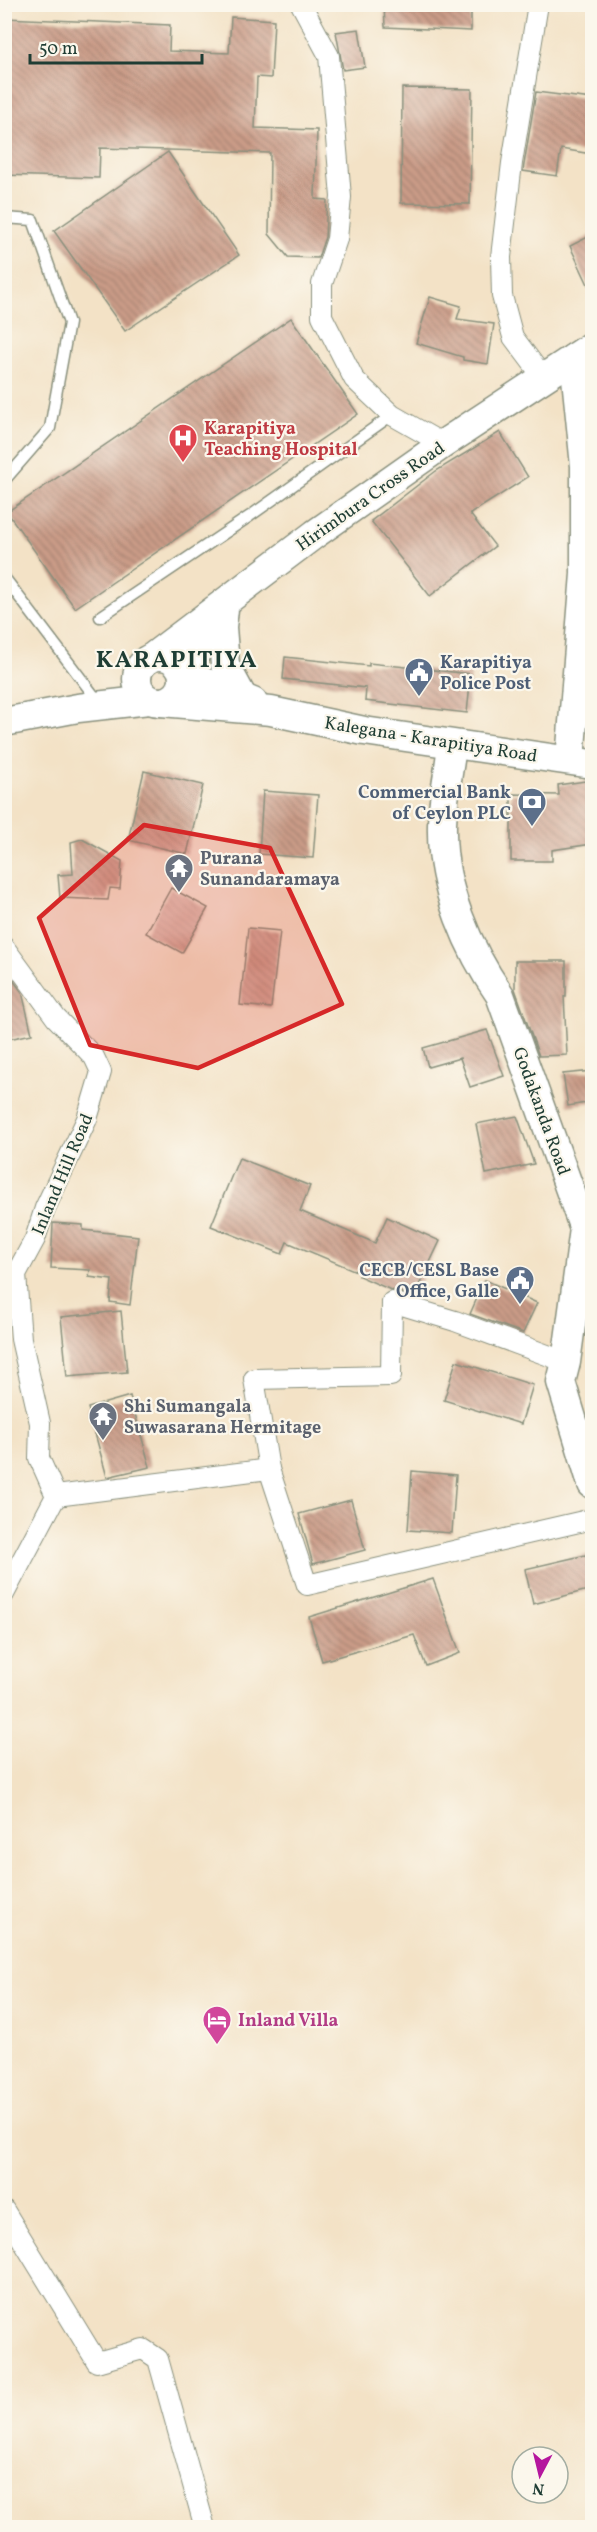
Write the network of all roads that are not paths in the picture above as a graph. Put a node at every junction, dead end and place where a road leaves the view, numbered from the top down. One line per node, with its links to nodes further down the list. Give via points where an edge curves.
1 (301, 4): 6 (street, via 329,56 341,197 337,238 322,284 322,316 354,379)
2 (538, 4): 5 (street, via 512,163 501,267 502,296 513,337)
3 (4, 218): 8 (lane, via 33,220 69,323 50,428)
4 (583, 352): 5 (main road, Hirimbura Cross Road); 20 (main road, via 585,574)
5 (543, 377): 7 (main road, Hirimbura Cross Road)
6 (392, 415): 7 (street); 11 (lane)
7 (443, 444): 10 (main road, Hirimbura Cross Road, via 315,534)
8 (4, 482)
9 (4, 577): 16 (lane)
10 (229, 602): 12 (main road, Hirimbura Cross Road); 13 (main road); 14 (main road, via 222,627 225,665)
11 (100, 617)
12 (146, 662): 13 (main road, via 172,658); 15 (main road, via 137,688); 16 (main road, Hirimbura Cross Road)
13 (183, 675): 14 (main road, Kalegana - Karapitiya Road); 15 (main road, via 178,694)
14 (243, 698): 17 (main road, Kalegana - Karapitiya Road)
15 (155, 701): 16 (main road, Kalegana - Karapitiya Road); 17 (main road, Kalegana - Karapitiya Road)
16 (87, 702): 18 (main road, Kalegana - Karapitiya Road)
17 (271, 711): 19 (main road, Kalegana - Karapitiya Road)
18 (4, 722)
19 (452, 745): 20 (main road, Kalegana - Karapitiya Road); 22 (main road, Godakanda Road, via 441,831 444,875 466,933 500,995 584,1230)
20 (581, 762)
21 (4, 947): 25 (street, Inland Hill Road, via 56,1018 94,1057 100,1072 87,1119 16,1274 21,1339 40,1423 39,1458)
22 (566, 1362): 23 (street, via 392,1302 391,1376 254,1379); 24 (main road, Godakanda Road, via 561,1383)
23 (269, 1469): 25 (street); 26 (street, via 307,1585)
24 (592, 1484)
25 (56, 1496): 27 (street)
26 (592, 1519)
27 (4, 1594)
28 (4, 2210): 29 (street, via 98,2362 143,2349 158,2359)
29 (205, 2528)

